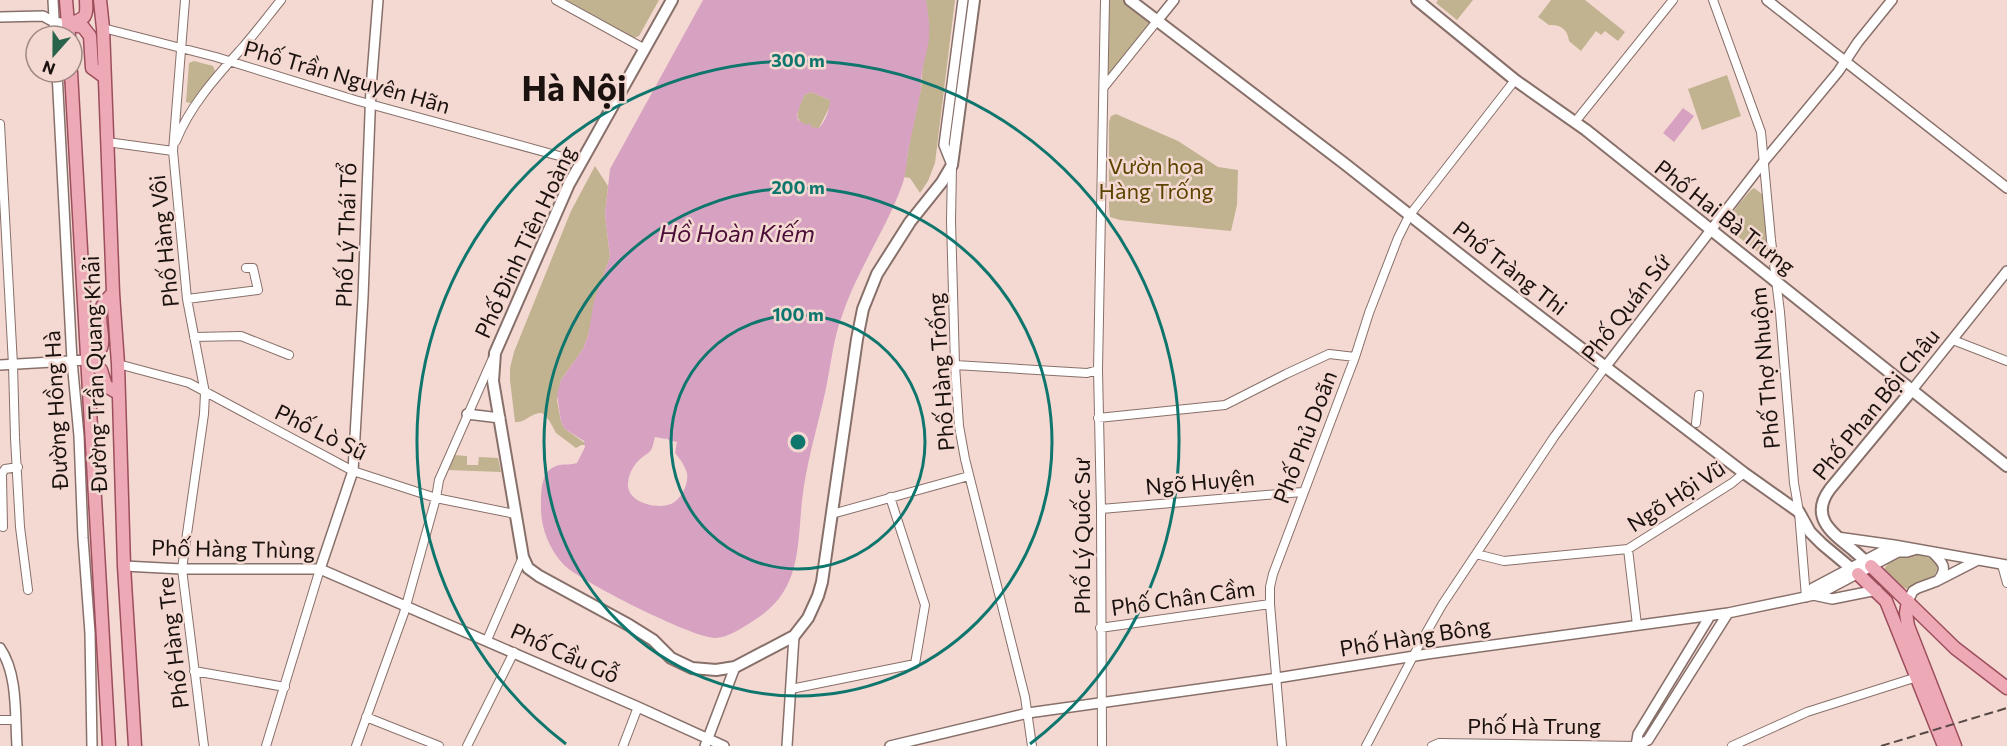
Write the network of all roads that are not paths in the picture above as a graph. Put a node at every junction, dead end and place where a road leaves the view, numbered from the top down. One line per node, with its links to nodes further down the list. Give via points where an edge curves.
1 (53, 0): 22 (street)
2 (66, 0): 24 (main road)
3 (86, 0): 25 (main road, via 87,14)
4 (100, 0): 27 (main road, Đường Trần Quang Khải)
5 (185, 0): 28 (street)
6 (281, 0): 30 (street)
7 (378, 0): 37 (street, Phố Lý Thái Tổ)
8 (556, 0): 29 (street)
9 (672, 0): 29 (main road, Phố Đinh Tiên Hoàng)
10 (963, 0): 44 (street, via 944,145)
11 (974, 0): 44 (main road)
12 (1105, 0): 36 (street, Phố Lý Quốc Sư)
13 (1130, 0): 21 (main road, Phố Tràng Thi)
14 (1174, 0): 21 (street)
15 (1416, 0): 33 (main road, Phố Hai Bà Trưng)
16 (1673, 0): 38 (street)
17 (1713, 0): 42 (street, Phố Thợ Nhuộm, via 1761,132)
18 (1767, 0): 31 (street)
19 (1892, 0): 31 (street, Phố Quán Sứ)
20 (0, 17): 22 (street, via 43,16)
21 (1157, 21): 36 (street); 47 (main road, Phố Tràng Thi)
22 (54, 22): 23 (street)
23 (58, 24)
24 (68, 24)
25 (76, 24)
26 (84, 28): 32 (main road, via 89,34 92,68)
27 (103, 28): 28 (street, Phố Trần Nguyên Hãn); 32 (main road, Đường Trần Quang Khải)
28 (182, 49): 30 (street, Phố Trần Nguyên Hãn); 41 (street)
29 (645, 50): 43 (main road, Phố Đinh Tiên Hoàng)
30 (230, 61): 37 (street, Phố Trần Nguyên Hãn); 41 (street, via 182,126)
31 (1845, 61): 42 (street, Phố Quán Sứ); 45 (street)
32 (103, 76): 40 (main road, Đường Trần Quang Khải)
33 (1515, 80): 38 (main road, Phố Hai Bà Trưng); 47 (street, Phố Phủ Doãn)
34 (58, 84): 60 (street, Đường Hồng Hà)
35 (72, 84): 59 (main road, Đường Trần Quang Khải)
36 (1104, 87): 67 (street, Phố Lý Quốc Sư)
37 (371, 104): 43 (street, Phố Trần Nguyên Hãn); 78 (street, Phố Lý Thái Tổ)
38 (1575, 122): 48 (main road, Phố Hai Bà Trưng)
39 (0, 123): 46 (street)
40 (107, 142): 41 (street, Phố Hàng Vôi); 52 (main road, Đường Trần Quang Khải)
41 (173, 151): 53 (street, Phố Hàng Vôi)
42 (1765, 160): 48 (street, Phố Quán Sứ); 51 (street, Phố Thợ Nhuộm)
43 (581, 162): 56 (main road, Phố Đinh Tiên Hoàng)
44 (952, 165): 65 (street, Phố Hàng Trống); 89 (main road, via 897,242 868,297 857,339)
45 (2007, 188)
46 (2, 190): 62 (street)
47 (1409, 216): 58 (street, Phố Phủ Doãn); 66 (main road, Phố Tràng Thi)
48 (1711, 231): 51 (main road, Phố Hai Bà Trưng); 66 (street, Phố Quán Sứ)
49 (246, 268): 53 (street, via 253,268 258,290)
50 (2007, 271): 55 (street, Phố Phan Bội Châu)
51 (1775, 282): 68 (main road, Phố Hai Bà Trưng); 87 (street, Phố Thợ Nhuộm)
52 (113, 293): 59 (main road, via 100,311 102,349); 63 (main road, Đường Trần Quang Khải)
53 (187, 299): 54 (street, Phố Hàng Vôi)
54 (194, 337): 57 (street, via 242,336); 70 (street, Phố Hàng Vôi)
55 (1953, 340): 61 (street); 68 (street, Phố Phan Bội Châu)
56 (495, 353): 72 (street); 73 (main road, Phố Đinh Tiên Hoàng, via 493,381)
57 (289, 355)
58 (1355, 357): 74 (street, via 1329,354 1225,405); 82 (street, Phố Phủ Doãn)
59 (87, 360): 60 (street); 69 (main road, via 101,370 106,386); 140 (main road, Đường Trần Quang Khải)
60 (72, 361): 62 (street); 139 (street, Đường Hồng Hà, via 90,633)
61 (2007, 361)
62 (13, 364): 64 (street); 77 (street)
63 (118, 364): 69 (main road, Đường Trần Quang Khải); 70 (street, Phố Lò Sũ, via 189,383)
64 (0, 365)
65 (955, 365): 67 (street, via 1087,373); 80 (street, Phố Hàng Trống, via 959,426)
66 (1606, 366): 79 (main road, Phố Tràng Thi); 97 (street, Phố Quán Sứ)
67 (1098, 370): 74 (street, Phố Lý Quốc Sư)
68 (1912, 390): 76 (main road, Phố Hai Bà Trưng); 92 (main road, Phố Phan Bội Châu, via 1822,502 1824,522)
69 (118, 393): 102 (main road, Đường Trần Quang Khải)
70 (205, 393): 78 (street, Phố Lò Sũ); 104 (street, Phố Hàng Tre)
71 (1699, 394): 75 (street)
72 (467, 414): 73 (street); 84 (street, via 439,480)
73 (500, 418): 88 (main road, Phố Đinh Tiên Hoàng)
74 (1098, 418): 86 (street, Phố Lý Quốc Sư)
75 (1695, 423)
76 (2007, 466)
77 (18, 467): 81 (street, via 5,469); 91 (street)
78 (353, 471): 84 (street, Phố Lò Sũ); 103 (street, Phố Lý Thái Tổ)
79 (1744, 473): 87 (main road, Phố Tràng Thi); 94 (street, Ngõ Hội Vũ)
80 (969, 476): 83 (street); 133 (street, Phố Hàng Trống)
81 (1, 477): 85 (street)
82 (1302, 492): 86 (street, Ngõ Huyện); 112 (street, Phố Phủ Doãn, via 1273,574)
83 (890, 497): 89 (street); 130 (street, via 925,605 915,664)
84 (436, 498): 88 (street, Phố Lò Sũ); 113 (street)
85 (1, 503): 90 (street)
86 (1101, 509): 117 (street, Phố Lý Quốc Sư)
87 (1799, 512): 105 (main road, Phố Tràng Thi, via 1816,538); 110 (street, Phố Thợ Nhuộm)
88 (515, 514): 98 (main road, Phố Đinh Tiên Hoàng)
89 (832, 514): 118 (main road, via 818,596)
90 (2, 527): 91 (street)
91 (20, 527): 108 (street)
92 (1836, 537): 93 (street); 100 (main road, Phố Phan Bội Châu)
93 (1894, 545): 95 (street); 100 (street)
94 (1628, 549): 97 (street, Ngõ Hội Vũ, via 1504,561); 116 (street, Ngõ Hội Vũ)
95 (1917, 549): 96 (street); 100 (street)
96 (1931, 552): 99 (street); 106 (street, via 1944,567)
97 (1476, 554): 122 (street, Phố Quán Sứ)
98 (523, 557): 119 (street); 124 (main road, via 534,573 653,640 681,664 704,670)
99 (1978, 560): 101 (street); 106 (street)
100 (1867, 563): 105 (street, Phố Hàng Bông); 111 (main road)
101 (2005, 565): 107 (street)
102 (124, 566): 104 (street, Phố Hàng Thùng); 141 (main road, Đường Trần Quang Khải)
103 (320, 568): 104 (street, Phố Hàng Thùng); 113 (street, Phố Hàng Thùng); 128 (street)
104 (182, 569): 125 (street, Phố Hàng Tre)
105 (1854, 571): 109 (main road); 110 (street, Phố Hàng Bông)
106 (1937, 581): 111 (street, via 1913,591)
107 (2007, 583)
108 (28, 590)
109 (1877, 590): 110 (street, via 1832,599); 126 (main road, via 1886,601)
110 (1810, 596): 114 (street, Phố Hàng Bông)
111 (1908, 602): 129 (main road, via 1955,648); 159 (main road, via 1908,626)
112 (1270, 604): 117 (street, Phố Chân Cầm); 127 (street, Phố Phủ Doãn)
113 (406, 606): 119 (street, Phố Cầu Gỗ); 134 (street)
114 (1728, 613): 115 (street, Phố Hàng Bông); 156 (street, via 1648,740)
115 (1710, 616): 116 (street, Phố Hàng Bông); 156 (street, via 1638,734)
116 (1637, 626): 122 (street, Phố Hàng Bông)
117 (1100, 628): 131 (street, Phố Lý Quốc Sư)
118 (794, 636): 124 (main road); 130 (street)
119 (487, 640): 121 (street, Phố Cầu Gỗ)
120 (0, 648): 123 (street)
121 (514, 652): 132 (street, Phố Cầu Gỗ); 146 (street)
122 (1413, 656): 127 (street, Phố Hàng Bông); 154 (street, Phố Quán Sứ)
123 (4, 659): 136 (street)
124 (735, 667): 137 (street)
125 (194, 671): 128 (street); 142 (street, Phố Hàng Tre)
126 (1917, 677): 157 (street, via 1807,712); 158 (main road)
127 (1277, 678): 131 (street, Phố Hàng Bông); 153 (street, Phố Phủ Doãn)
128 (285, 687): 143 (street)
129 (2007, 688)
130 (791, 689): 149 (street)
131 (1101, 702): 133 (street, Phố Hàng Bông); 152 (street, Phố Lý Quốc Sư)
132 (638, 706): 137 (street, Phố Cầu Gỗ); 147 (street)
133 (1028, 712): 150 (street, Phố Hàng Bông); 151 (street, Phố Hàng Trống)
134 (366, 717): 144 (street); 145 (street)
135 (0, 720): 136 (street)
136 (16, 720): 138 (street)
137 (706, 742): 148 (street, Phố Cầu Gỗ)
138 (18, 746)
139 (92, 746)
140 (109, 746)
141 (135, 746)
142 (204, 746)
143 (266, 746)
144 (356, 746)
145 (439, 746)
146 (467, 746)
147 (623, 746)
148 (724, 746)
149 (787, 746)
150 (890, 746)
151 (1032, 746)
152 (1102, 746)
153 (1282, 746)
154 (1366, 746)
155 (1432, 746): 156 (street, Phố Hà Trung)
156 (1637, 746)
157 (1732, 746)
158 (1944, 746)
159 (1954, 746)

